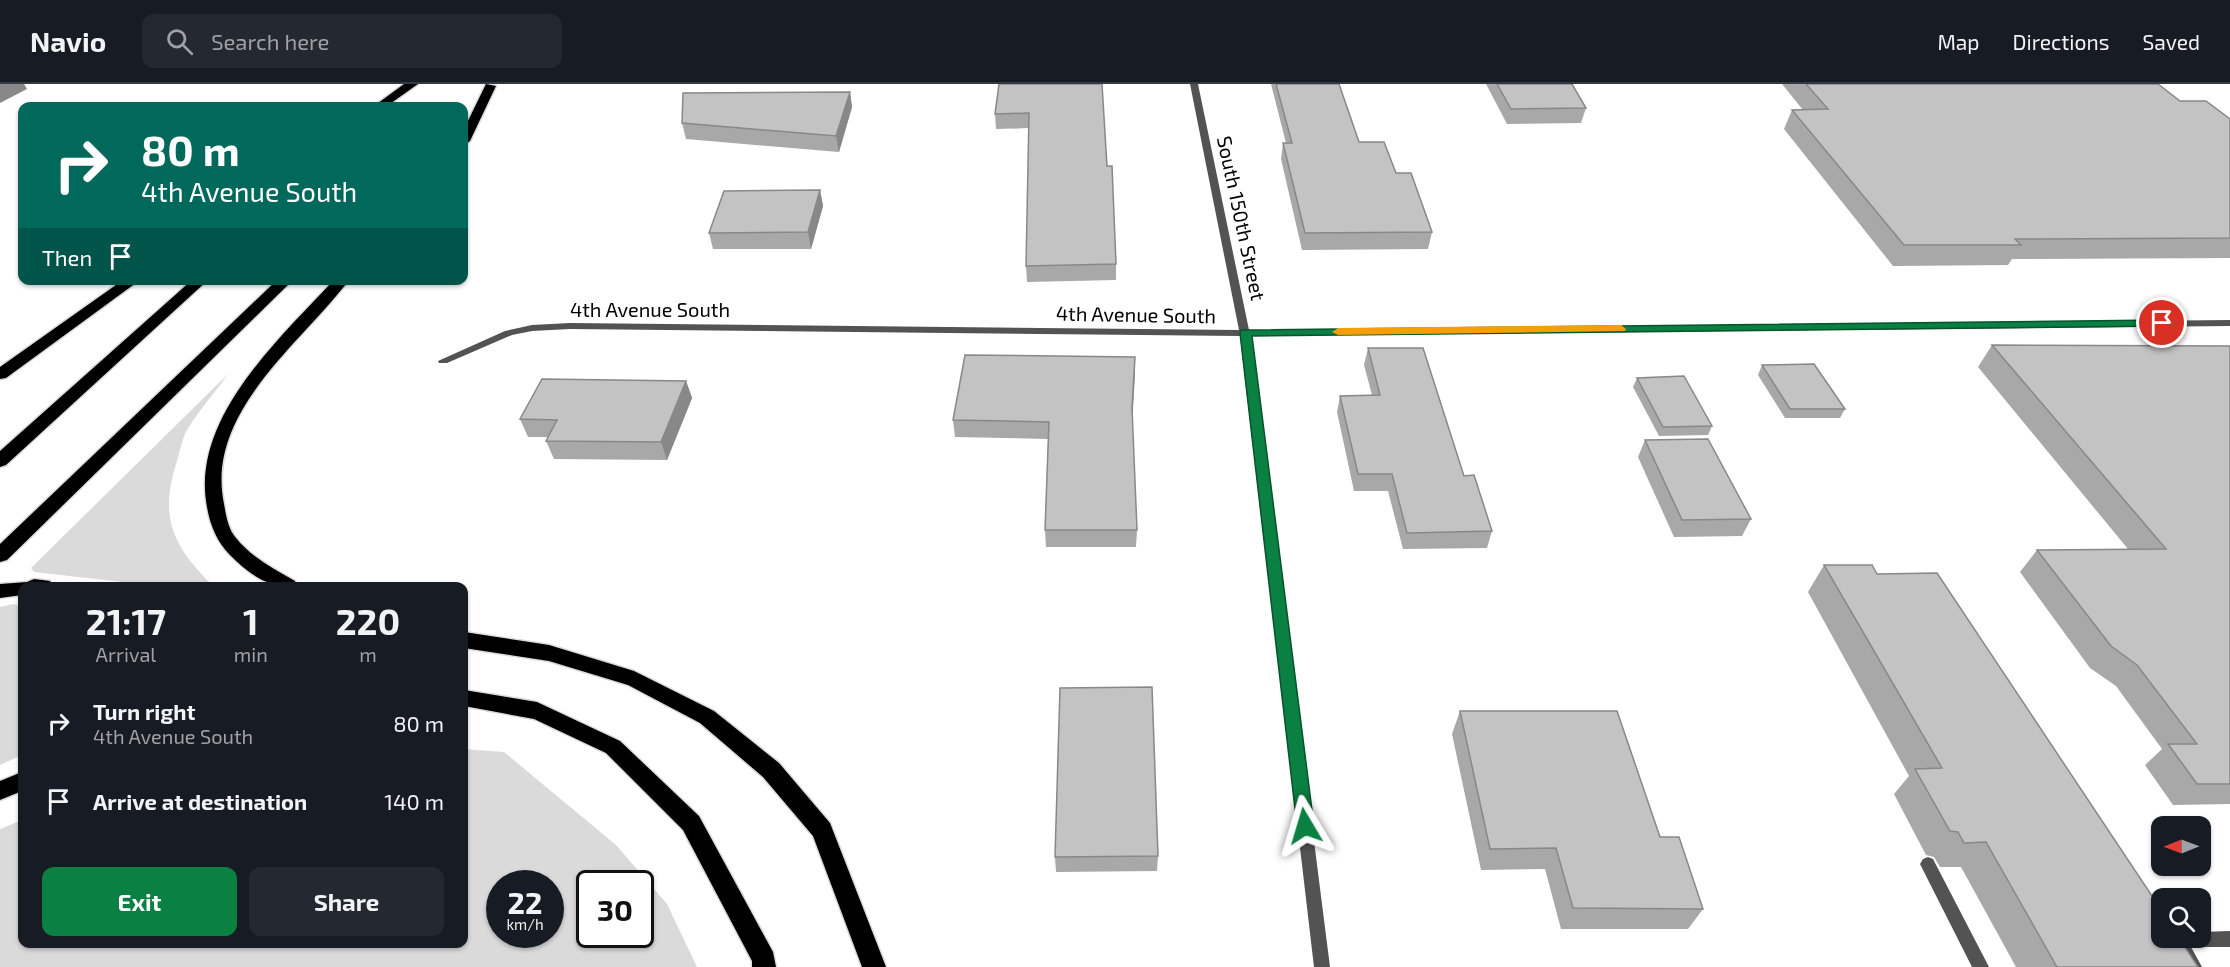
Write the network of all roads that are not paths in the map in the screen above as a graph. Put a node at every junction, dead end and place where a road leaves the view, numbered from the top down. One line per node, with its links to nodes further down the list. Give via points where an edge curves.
1 (412, 84): 5 (highway)
2 (421, 84): 6 (highway)
3 (1194, 84): 14 (street, South 150th Street)
4 (491, 85): 7 (highway); 8 (highway)
5 (386, 102)
6 (401, 102)
7 (468, 107)
8 (468, 133)
9 (126, 285): 16 (highway)
10 (195, 285): 17 (highway)
11 (280, 285): 18 (highway)
12 (338, 285): 19 (highway, via 262,369 226,424 211,470 213,507 226,538 252,566)
13 (2230, 323): 14 (street, 4th Avenue South)
14 (1245, 333): 15 (street, 4th Avenue South, via 570,326 509,333); 30 (street, South 150th Street)
15 (443, 361)
16 (0, 374)
17 (0, 461)
18 (0, 555)
19 (281, 582)
20 (18, 589): 21 (highway)
21 (0, 591)
22 (468, 641): 29 (highway, via 549,653 634,679 707,717 771,770 822,830)
23 (468, 699): 28 (highway, via 537,711 613,747 691,823 764,960)
24 (18, 783): 25 (highway)
25 (0, 791)
26 (1928, 864): 31 (street)
27 (2230, 939): 32 (street, via 2177,940)
28 (764, 967)
29 (874, 967)
30 (1322, 967)
31 (1981, 967)
32 (2194, 967)

